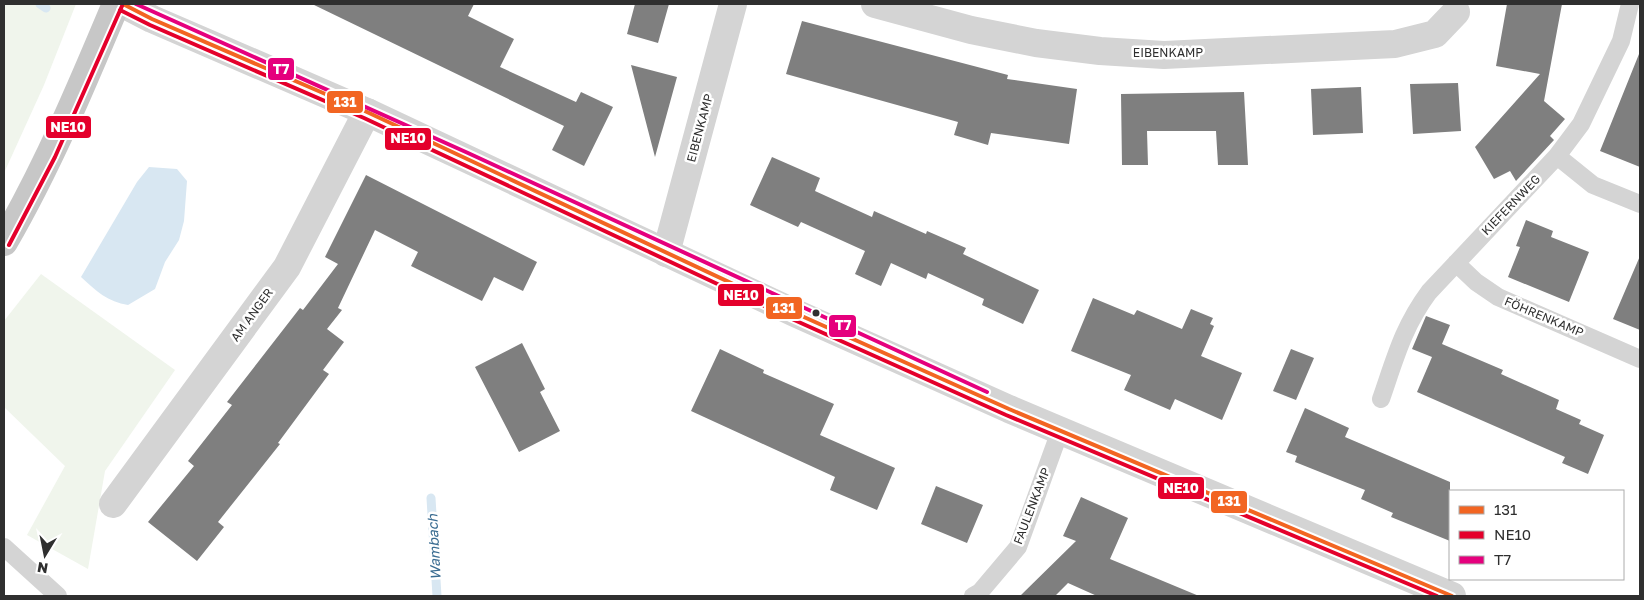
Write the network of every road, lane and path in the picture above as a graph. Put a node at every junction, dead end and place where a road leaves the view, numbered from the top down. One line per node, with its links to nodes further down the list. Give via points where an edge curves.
1 (116, 4): 10 (main road, via 80,92 32,194)
2 (123, 4): 7 (street)
3 (733, 4): 11 (street, EIBENKAMP)
4 (875, 4): 6 (street, EIBENKAMP, via 971,30 1036,43 1164,55 1395,44 1435,34)
5 (1630, 4): 8 (lane, KIEFERNWEG, via 1621,40 1585,116)
6 (1456, 12)
7 (368, 112): 11 (street); 16 (street, AM ANGER, via 287,267)
8 (1557, 156): 9 (lane, via 1593,185); 12 (lane, KIEFERNWEG)
9 (1640, 204)
10 (4, 242)
11 (666, 253): 15 (street)
12 (1456, 263): 13 (lane, FÖHRENKAMP, via 1498,297); 14 (lane, KIEFERNWEG, via 1412,314)
13 (1640, 359)
14 (1381, 399)
15 (1060, 431): 19 (lane, FAULENKAMP, via 1018,547); 20 (street)
16 (113, 504)
17 (4, 547): 18 (lane)
18 (58, 596)
19 (973, 596)
20 (1452, 596)

